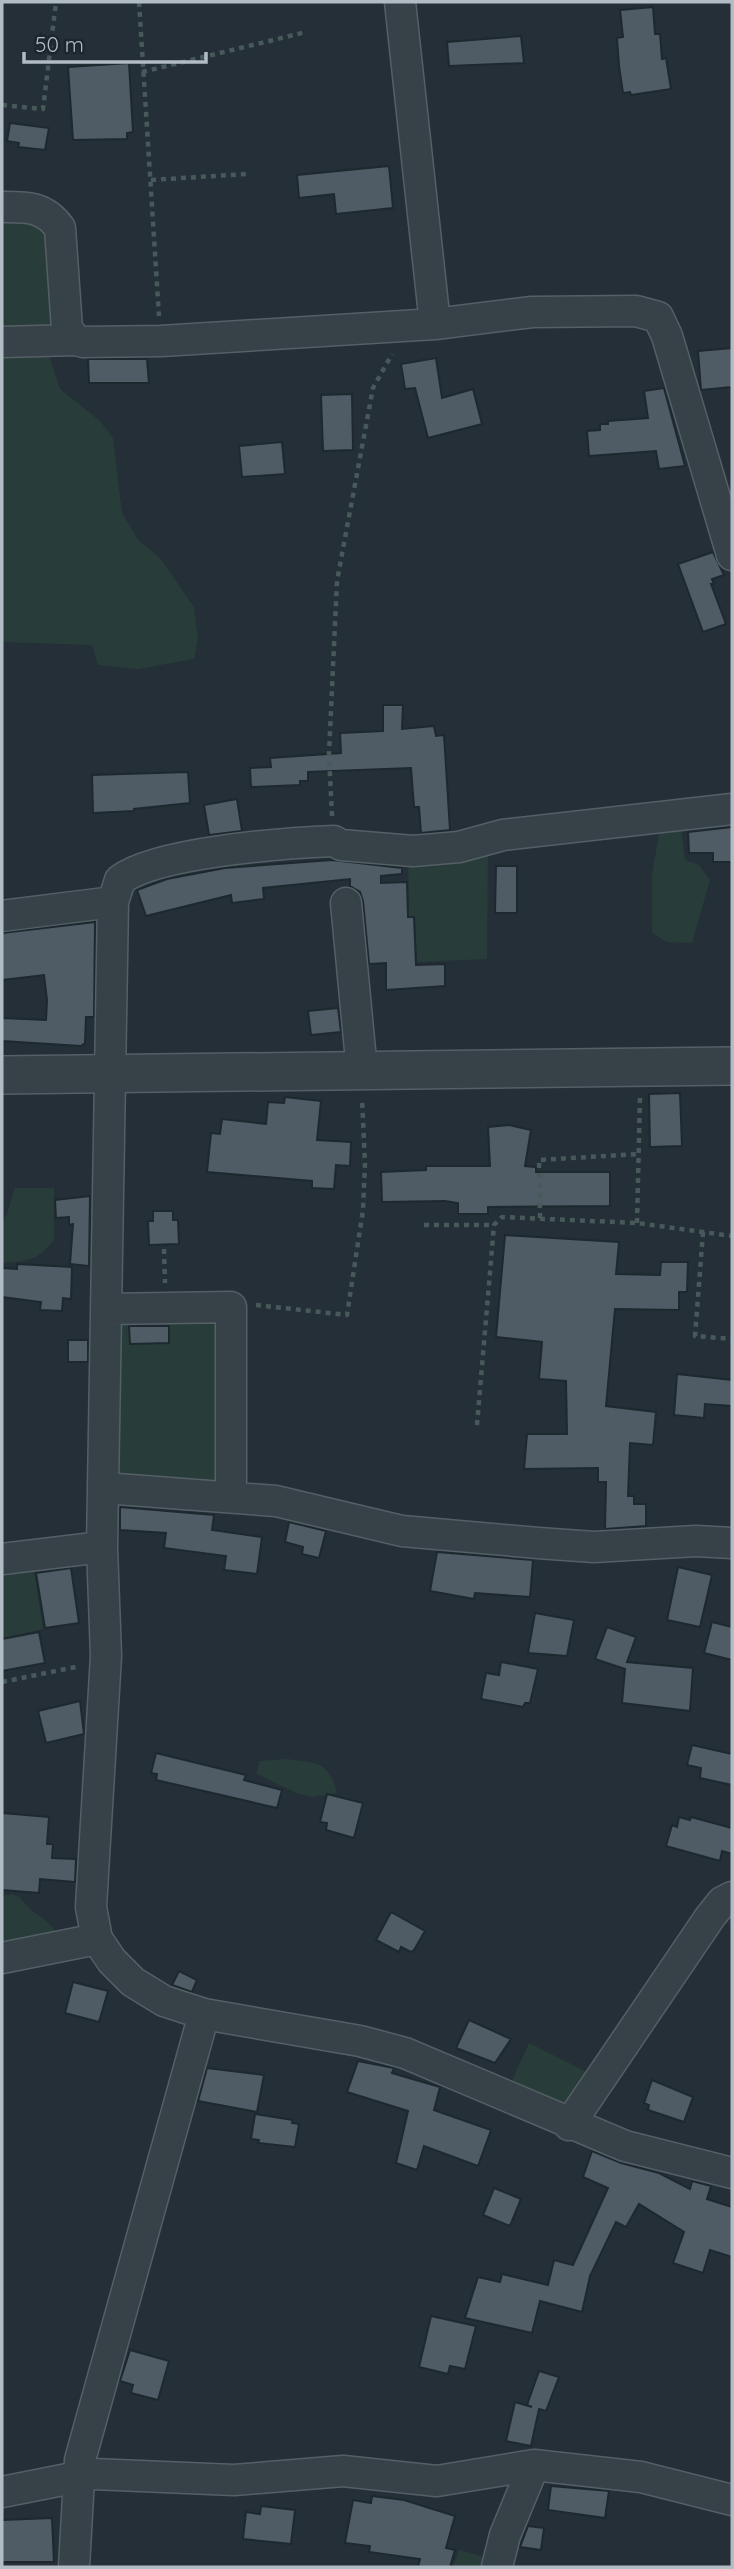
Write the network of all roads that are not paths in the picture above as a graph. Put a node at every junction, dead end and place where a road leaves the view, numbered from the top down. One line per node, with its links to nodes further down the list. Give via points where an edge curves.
1 (400, 2): 3 (street)
2 (2, 207): 4 (street, via 40,209 60,228 66,329)
3 (422, 324): 4 (street, via 161,341); 6 (street, via 532,312 636,311 658,317)
4 (76, 340): 5 (street)
5 (2, 342)
6 (732, 555)
7 (732, 809): 8 (street, via 503,835 459,848 413,851 334,841 225,850 156,865 120,880)
8 (113, 902): 10 (street); 12 (street)
9 (346, 903): 14 (street)
10 (2, 916)
11 (732, 1066): 14 (street)
12 (112, 1074): 13 (street); 14 (street); 15 (street)
13 (2, 1075)
14 (362, 1079)
15 (106, 1309): 16 (street); 17 (street, via 231,1307)
16 (104, 1488): 17 (street); 19 (street)
17 (231, 1497): 18 (street, via 276,1501 402,1531 594,1547)
18 (732, 1543)
19 (102, 1547): 20 (street); 22 (street, via 106,1660 91,1908)
20 (2, 1559)
21 (732, 1897): 25 (street, via 710,1917)
22 (97, 1939): 23 (street); 24 (street, via 133,1982 164,2001)
23 (2, 1958)
24 (204, 2014): 25 (street, via 405,2053); 28 (street)
25 (569, 2125): 26 (street, via 655,2156)
26 (732, 2174)
27 (534, 2465): 28 (street, via 437,2481 343,2471 234,2480); 30 (street, via 641,2477); 32 (street)
28 (78, 2475): 29 (street); 31 (street)
29 (2, 2492)
30 (732, 2500)
31 (74, 2567)
32 (497, 2567)

